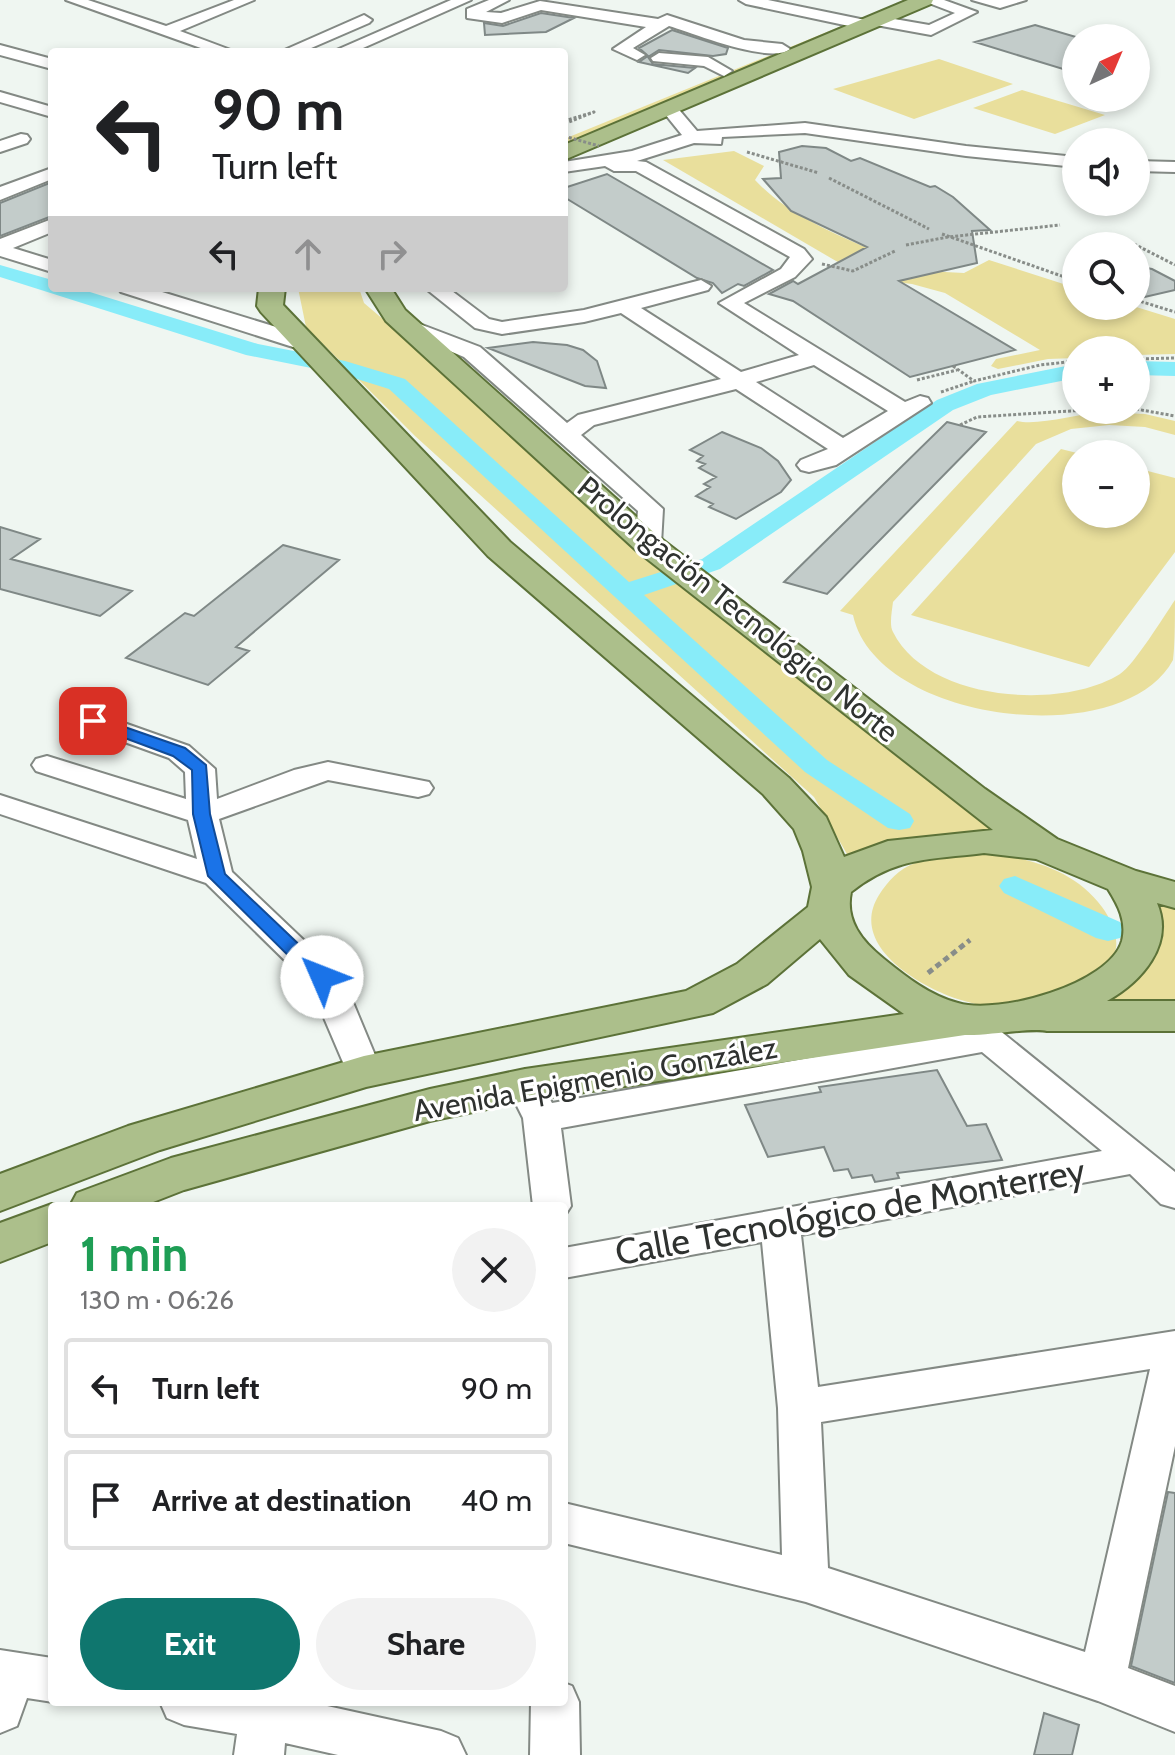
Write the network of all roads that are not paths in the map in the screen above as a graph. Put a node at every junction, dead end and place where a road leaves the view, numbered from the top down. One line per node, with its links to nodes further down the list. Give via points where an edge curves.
1 (73, 0): 19 (street)
2 (247, 0): 11 (street)
3 (464, 0): 20 (street)
4 (502, 0): 15 (street, via 472,15 502,18 540,5)
5 (552, 0): 15 (street)
6 (746, 0): 12 (street)
7 (926, 0): 13 (main road); 13 (street, via 969,12 931,30)
8 (979, 0): 9 (street)
9 (1019, 0)
10 (196, 4): 11 (street)
11 (217, 11): 19 (street)
12 (805, 12): 13 (street); 17 (street)
13 (874, 13): 25 (main road); 32 (main road)
14 (374, 16): 18 (street)
15 (626, 16): 16 (street)
16 (663, 22): 21 (street); 27 (street, via 621,49)
17 (775, 24)
18 (349, 26): 20 (street); 23 (street)
19 (169, 30): 22 (street)
20 (386, 33): 24 (street)
21 (742, 44): 25 (street); 30 (street)
22 (217, 48)
23 (297, 48)
24 (350, 48)
25 (782, 49): 30 (main road)
26 (0, 50): 29 (street)
27 (637, 55)
28 (659, 58): 30 (street)
29 (48, 63)
30 (716, 66): 34 (main road)
31 (0, 97): 33 (street)
32 (669, 109): 35 (street); 38 (main road)
33 (48, 111)
34 (568, 132)
35 (689, 134): 39 (street); 40 (street, via 748,138 805,128); 41 (street, via 634,156)
36 (21, 139): 37 (street)
37 (0, 147)
38 (568, 151)
39 (568, 158)
40 (1062, 161)
41 (568, 166)
42 (1150, 166): 43 (street)
43 (1175, 167)
44 (48, 175): 46 (street)
45 (568, 175): 62 (street, via 640,166 797,253 795,266 729,303)
46 (0, 194)
47 (48, 227): 48 (street)
48 (0, 248): 49 (street)
49 (48, 265)
50 (701, 286): 57 (street)
51 (141, 292): 56 (street)
52 (177, 292): 56 (street)
53 (381, 292): 60 (main road, Prolongación Tecnológico Norte, via 395,315)
54 (440, 292): 59 (street)
55 (271, 297): 58 (street); 61 (main road)
56 (164, 299): 58 (street)
57 (624, 306): 59 (street, via 591,321 502,328); 63 (street)
58 (241, 323): 61 (street)
59 (482, 324): 60 (street)
60 (428, 338): 64 (street, via 472,352); 68 (main road, Prolongación Tecnológico Norte)
61 (314, 354): 78 (main road, via 499,549 776,786 812,825 823,851)
62 (817, 357): 63 (street); 66 (street, via 912,407)
63 (737, 380): 64 (street, via 707,380 578,411); 65 (street, via 586,420); 66 (street)
64 (538, 410): 65 (street)
65 (567, 435): 68 (street, via 651,509)
66 (844, 449): 67 (street)
67 (809, 465)
68 (648, 544): 74 (main road, Prolongación Tecnológico Norte)
69 (93, 721): 73 (street, via 192,760 200,769)
70 (47, 765): 73 (street)
71 (418, 788): 73 (street, via 328,771)
72 (0, 804): 75 (street)
73 (202, 814): 75 (street)
74 (1043, 848): 76 (main road); 78 (main road, via 984,841 888,853 860,865)
75 (217, 876): 82 (street, via 322,977)
76 (1122, 880): 77 (main road); 79 (main road, via 1144,923 1141,947 1124,972 1075,999)
77 (1175, 895)
78 (830, 899): 81 (main road, via 839,937 868,970 915,1002); 82 (main road, Avenida Epigmenio González, via 752,974 698,1003)
79 (1027, 1016): 80 (main road); 81 (main road)
80 (1175, 1016)
81 (976, 1029): 83 (main road, Avenida Epigmenio González); 84 (street)
82 (364, 1072): 85 (main road, Avenida Epigmenio González, via 144,1138)
83 (533, 1101): 87 (main road, Avenida Epigmenio González, via 430,1105 171,1176); 88 (street)
84 (1137, 1159): 86 (street); 90 (street, Calle Tecnológico de Monterrey)
85 (0, 1193)
86 (1175, 1194)
87 (104, 1202)
88 (551, 1202)
89 (48, 1224): 91 (main road)
90 (780, 1225): 92 (street, Calle Tecnológico de Monterrey); 94 (street)
91 (0, 1243)
92 (568, 1262)
93 (1175, 1348): 94 (street); 97 (street)
94 (799, 1408): 96 (street)
95 (568, 1524): 96 (street)
96 (806, 1581): 97 (street)
97 (1102, 1680): 100 (street)
98 (193, 1706): 101 (street)
99 (555, 1706): 103 (street)
100 (1175, 1709)
101 (262, 1735): 102 (street)
102 (441, 1755)
103 (555, 1755)

